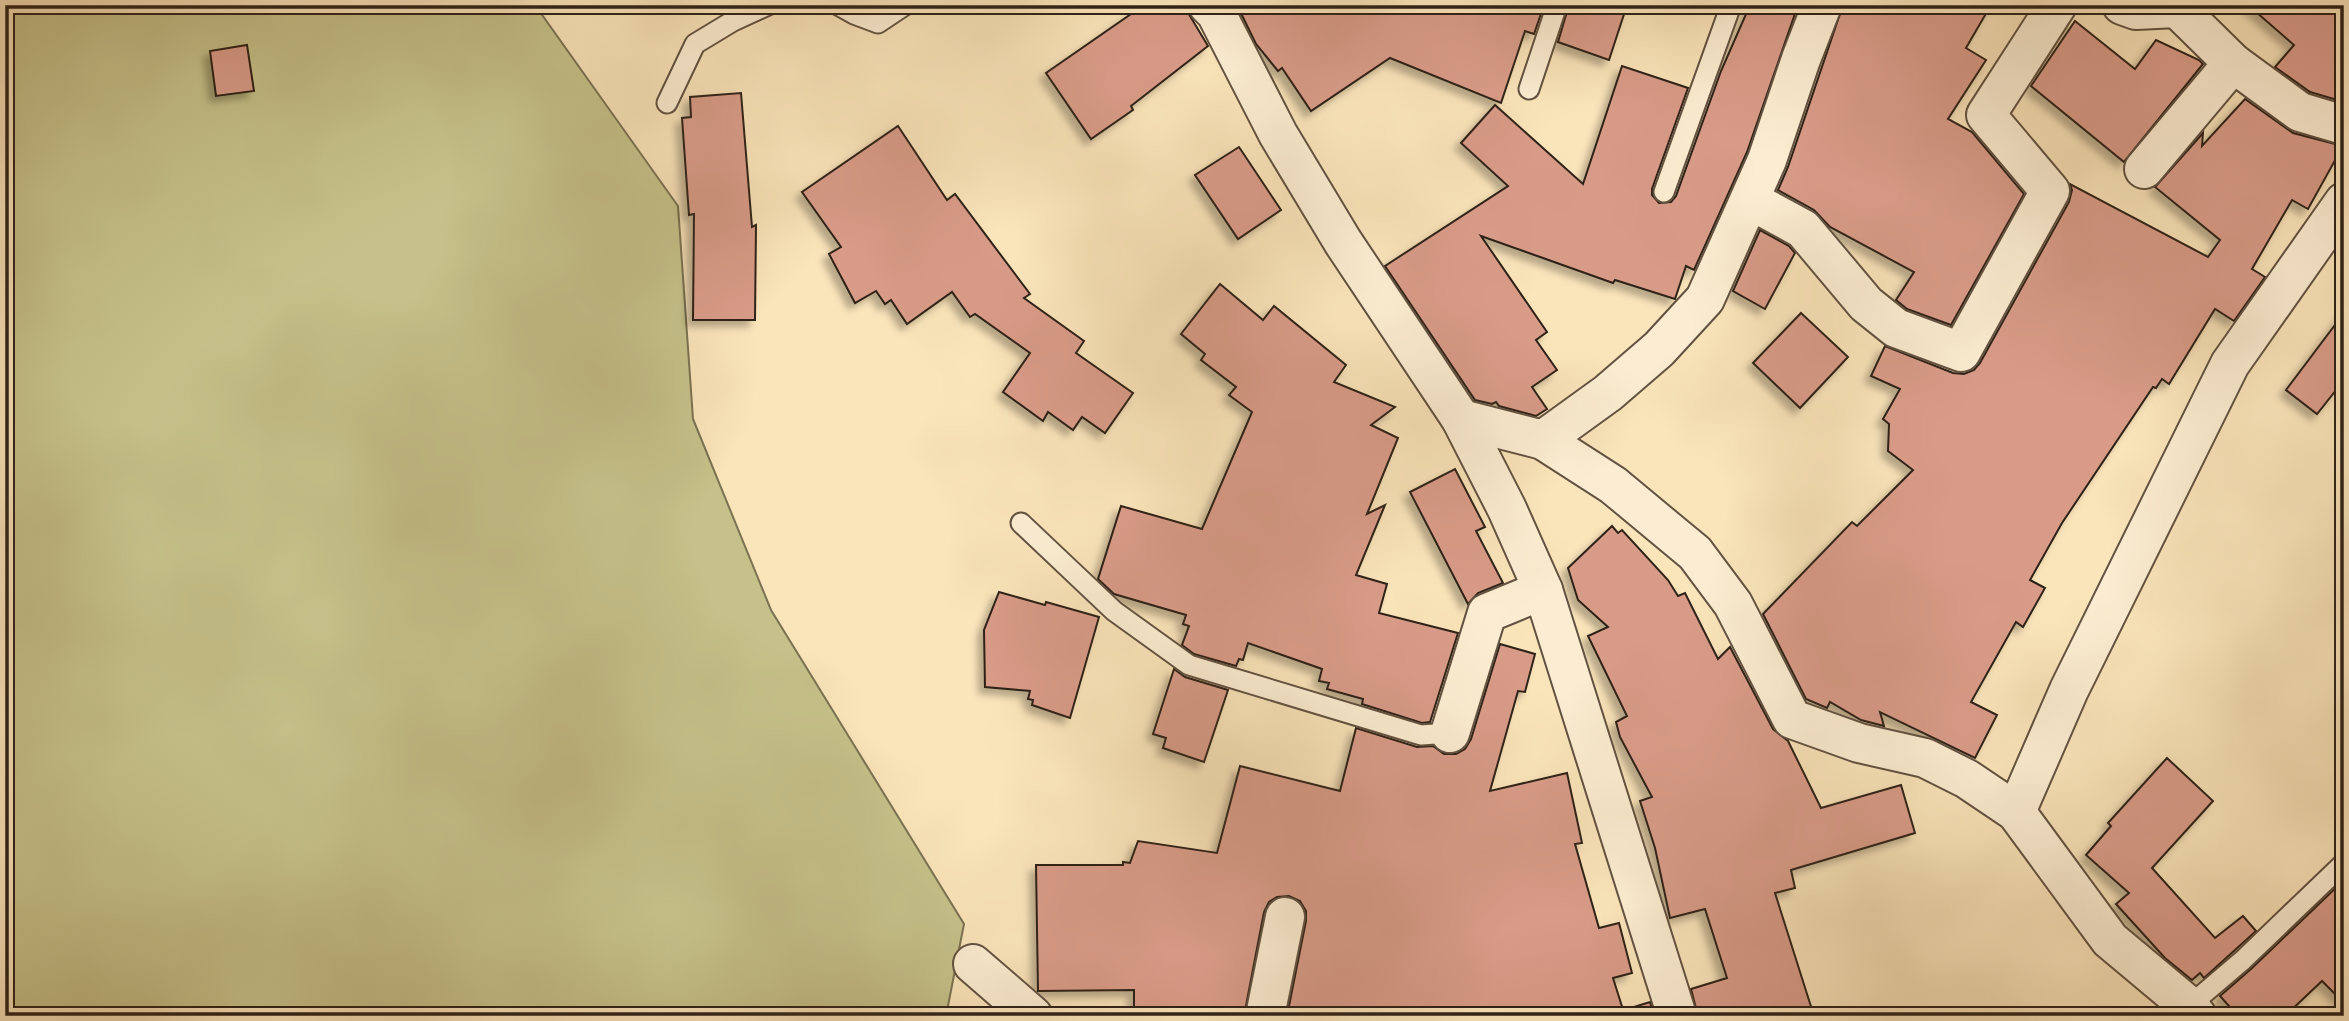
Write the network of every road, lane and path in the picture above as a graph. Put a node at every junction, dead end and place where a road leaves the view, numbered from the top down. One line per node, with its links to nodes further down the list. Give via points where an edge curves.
1 (768, 5): 13 (lane, via 695,44)
2 (838, 5): 3 (lane, via 878,23)
3 (905, 5)
4 (1208, 5): 19 (street, via 1330,221)
5 (1557, 5): 12 (lane)
6 (1731, 5): 16 (lane)
7 (1822, 5): 17 (street, via 1768,160)
8 (2057, 5): 17 (street, via 1986,115 2050,191 1961,352 1896,328 1866,304 1803,229)
9 (2122, 5): 10 (street, via 2136,10)
10 (2178, 6): 11 (street)
11 (2233, 64): 14 (street, via 2300,112); 15 (street)
12 (1529, 89)
13 (667, 103)
14 (2344, 125)
15 (2144, 169)
16 (1664, 192)
17 (1749, 200): 20 (street, via 1705,299 1659,349)
18 (2344, 202): 24 (street, via 2230,364 2069,690)
19 (1461, 419): 20 (street); 22 (street)
20 (1543, 440): 24 (street, via 1613,485 1695,553 1733,604 1792,719 1859,743 1925,758)
21 (1021, 523): 23 (lane, via 1114,611 1189,664 1421,735)
22 (1543, 590): 23 (street, via 1487,613); 31 (street)
23 (1450, 733)
24 (2016, 812): 28 (street, via 2109,940)
25 (2344, 863): 28 (lane)
26 (1285, 917): 30 (street)
27 (973, 964): 29 (street)
28 (2185, 1012)
29 (1033, 1016)
30 (1265, 1016)
31 (1677, 1016)

